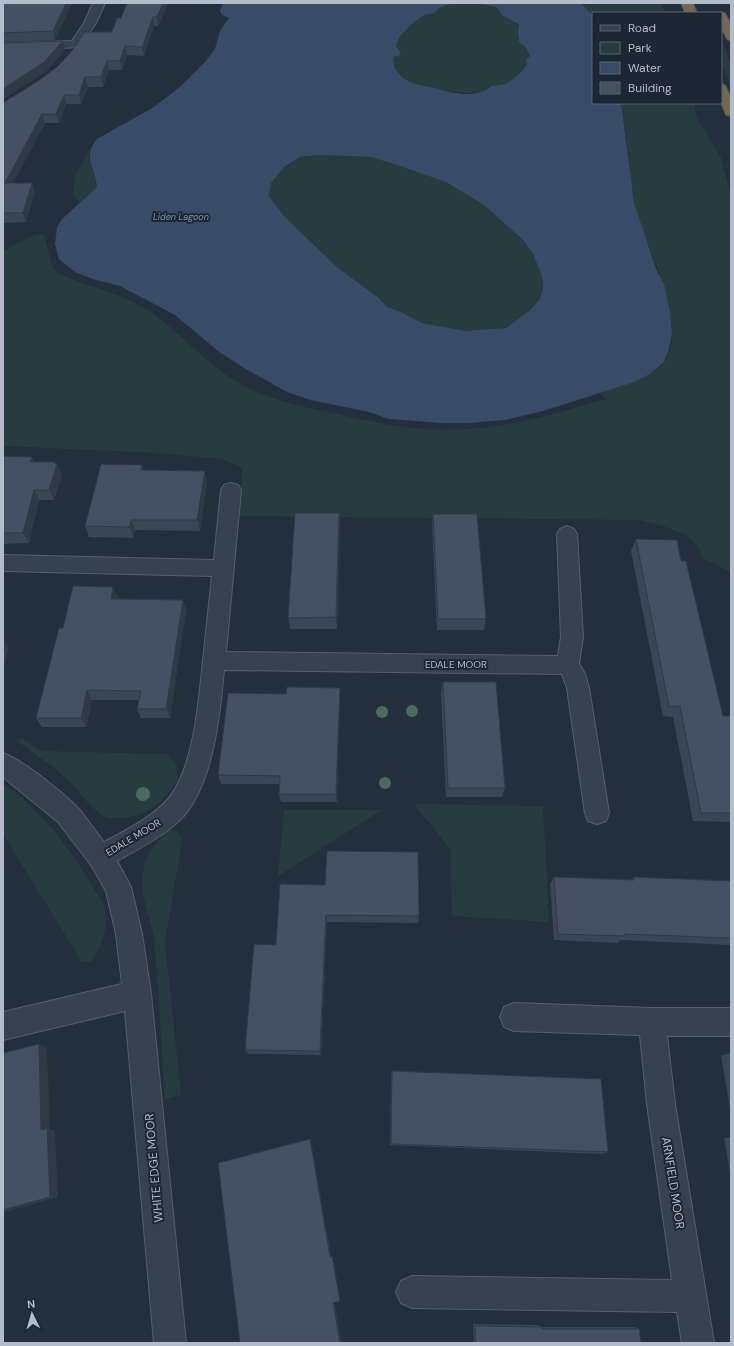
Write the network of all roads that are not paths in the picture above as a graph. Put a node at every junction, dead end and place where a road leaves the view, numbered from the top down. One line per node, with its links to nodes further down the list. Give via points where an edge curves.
1 (99, 3): 4 (street, via 90,23 73,49)
2 (722, 18): 3 (highway)
3 (731, 37)
4 (3, 47)
5 (722, 90): 6 (highway)
6 (731, 112)
7 (231, 490): 10 (street, EDALE MOOR)
8 (567, 534): 12 (street, via 572,637)
9 (3, 563): 10 (street)
10 (223, 568): 11 (street, EDALE MOOR)
11 (214, 661): 12 (street, EDALE MOOR); 15 (street, EDALE MOOR, via 203,741 194,775 185,796 169,814 140,835)
12 (568, 665): 14 (street, via 578,688)
13 (3, 764): 15 (street, WHITE EDGE MOOR, via 67,814)
14 (597, 813)
15 (100, 857): 16 (street, WHITE EDGE MOOR, via 118,888 129,934)
16 (137, 994): 20 (street); 23 (street, WHITE EDGE MOOR)
17 (514, 1017): 18 (street)
18 (652, 1022): 19 (street); 22 (street, ARNFIELD MOOR, via 661,1104)
19 (731, 1022)
20 (3, 1026)
21 (412, 1292): 22 (street)
22 (691, 1296): 24 (street, ARNFIELD MOOR)
23 (170, 1343)
24 (698, 1343)

